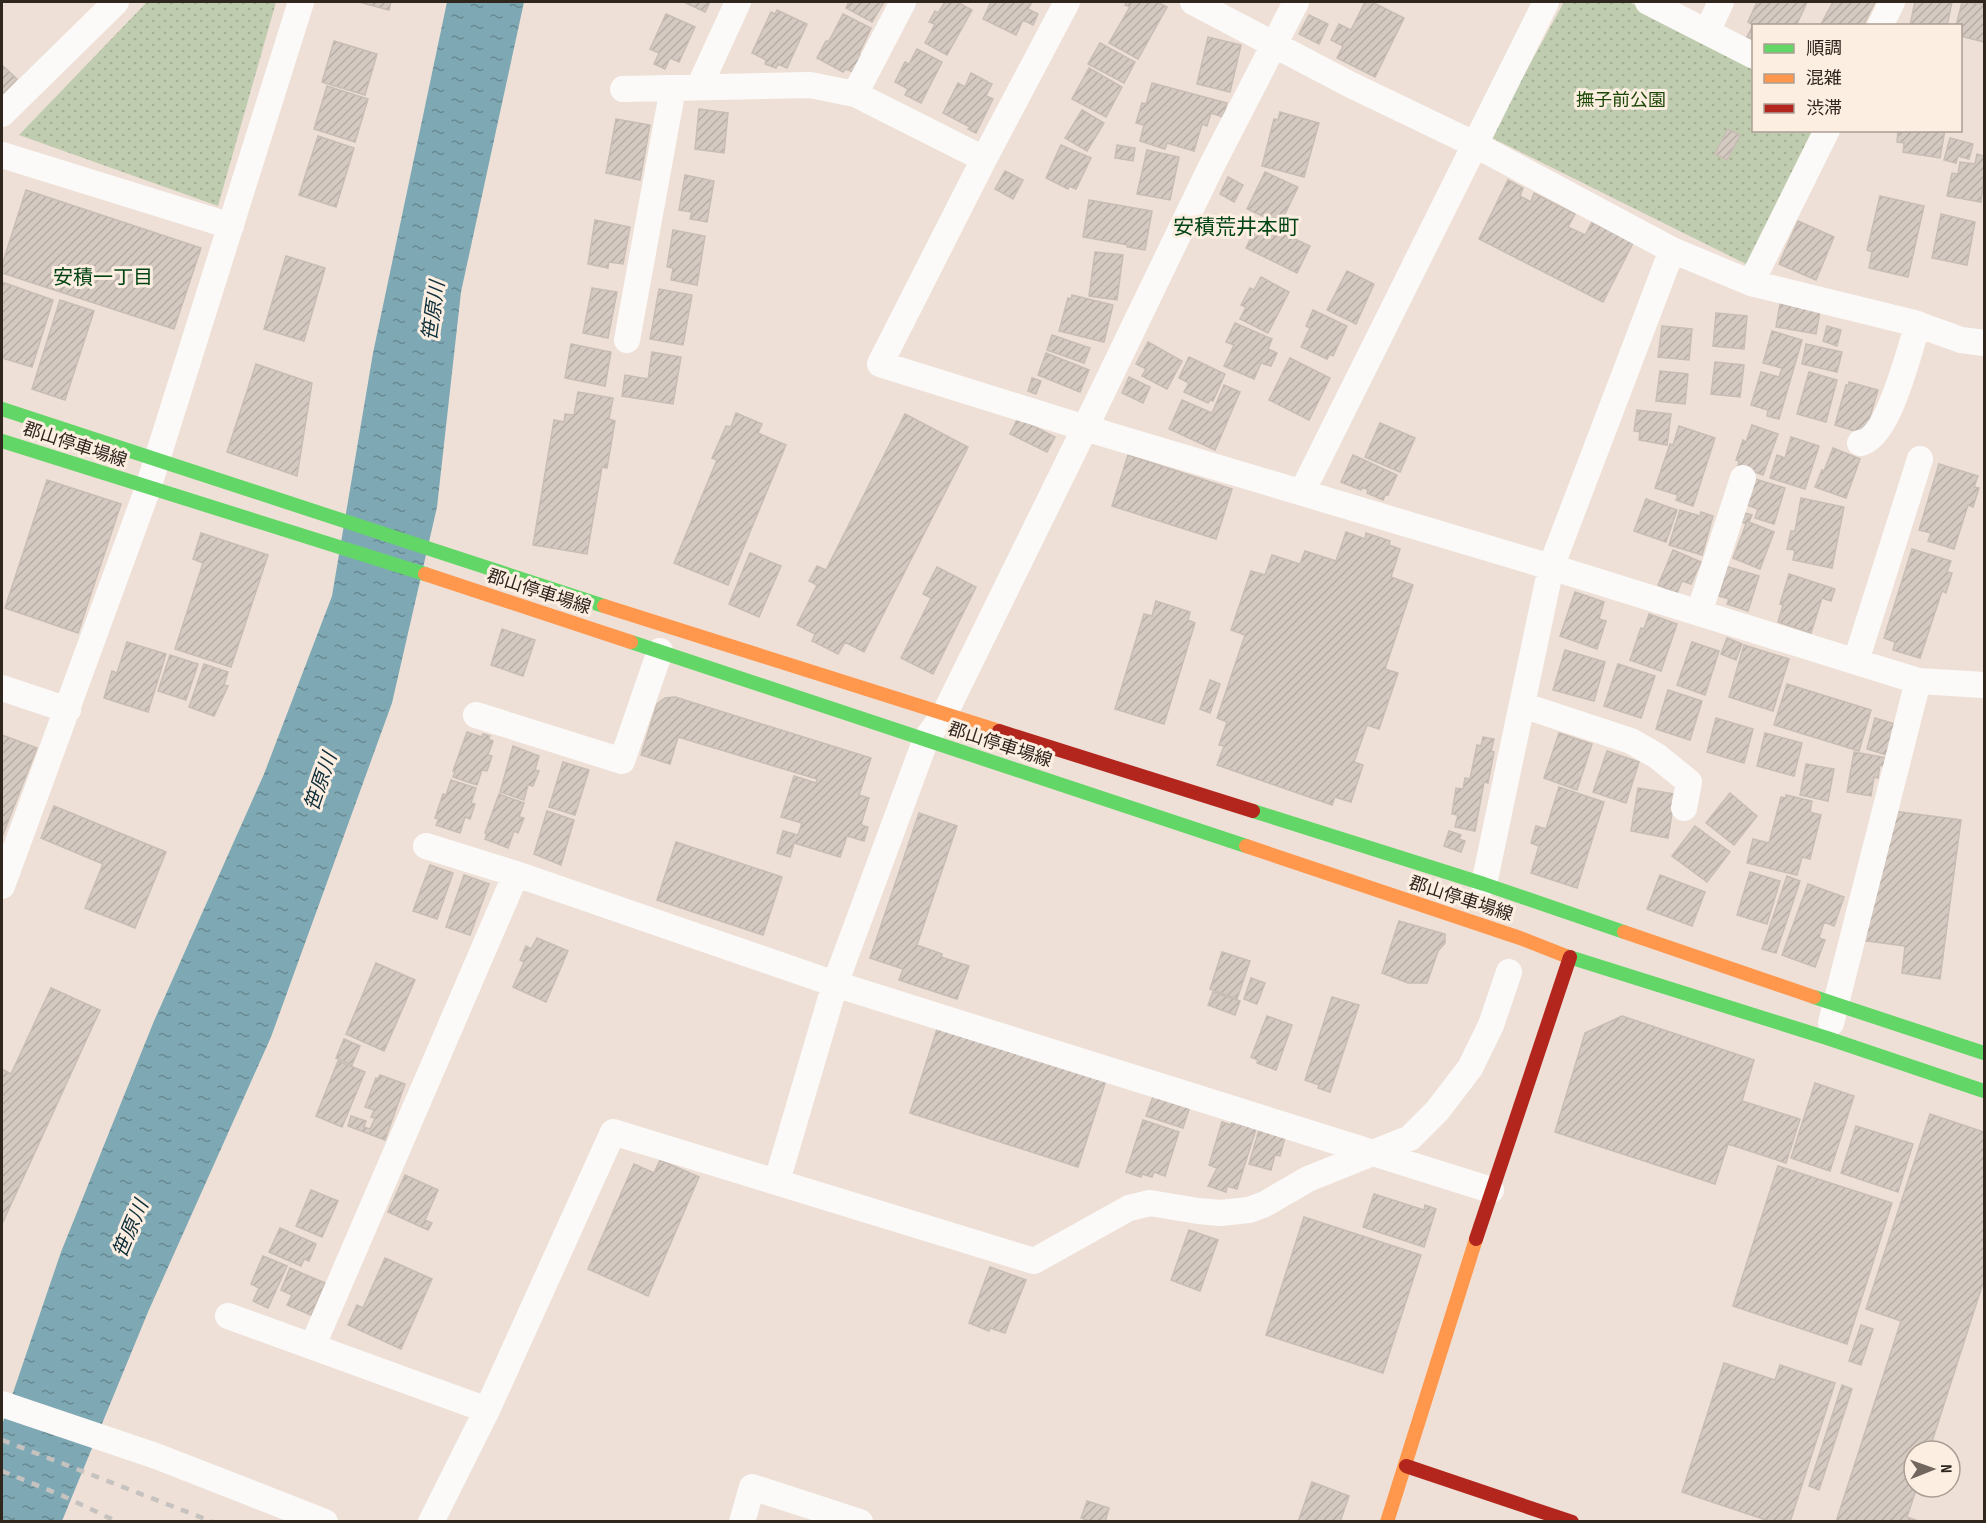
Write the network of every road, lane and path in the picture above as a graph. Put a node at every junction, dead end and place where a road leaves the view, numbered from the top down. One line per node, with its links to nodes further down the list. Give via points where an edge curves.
1 (116, 2): 20 (street)
2 (301, 2): 25 (street)
3 (738, 2): 16 (street)
4 (903, 2): 19 (street)
5 (1067, 2): 24 (street)
6 (1193, 2): 14 (street)
7 (1296, 2): 14 (street)
8 (1546, 2): 22 (street)
9 (1648, 2): 13 (street)
10 (1721, 2): 13 (street)
11 (1892, 2): 12 (street)
12 (1881, 24)
13 (1707, 32): 15 (street)
14 (1275, 45): 22 (street); 32 (street, via 1211,167)
15 (1752, 55)
16 (699, 87): 17 (street); 19 (street, via 810,86)
17 (673, 88): 18 (street); 29 (street)
18 (623, 89)
19 (855, 94): 24 (street)
20 (2, 114)
21 (1826, 132): 27 (street)
22 (1474, 144): 26 (street); 39 (street)
23 (2, 155): 25 (street)
24 (984, 159): 32 (street, via 880,364)
25 (231, 226): 36 (street)
26 (1672, 250): 27 (street); 40 (street)
27 (1751, 284): 28 (street)
28 (1918, 324): 30 (street, via 1961,340); 34 (street, via 1891,410 1871,439)
29 (627, 340)
30 (1984, 343)
31 (2, 409): 36 (main road, 郡山停車場線)
32 (1085, 428): 39 (street); 49 (street)
33 (2, 441): 38 (main road, 郡山停車場線)
34 (1860, 443)
35 (1920, 459): 43 (street)
36 (156, 460): 38 (street); 49 (main road, 郡山停車場線)
37 (1743, 478): 41 (street)
38 (148, 488): 42 (main road, 郡山停車場線); 48 (street)
39 (1302, 492): 40 (street)
40 (1551, 567): 41 (street); 47 (street)
41 (1699, 613): 43 (street)
42 (660, 651): 50 (street, via 622,761); 51 (main road, 郡山停車場線)
43 (1856, 662): 44 (street)
44 (1918, 681): 45 (street); 60 (street)
45 (1984, 685)
46 (2, 688): 48 (street)
47 (1522, 705): 52 (street, via 1643,747 1689,782); 55 (street)
48 (68, 710): 56 (street)
49 (945, 713): 51 (street); 55 (main road, 郡山停車場線)
50 (476, 715)
51 (926, 739): 57 (main road, 郡山停車場線); 59 (street)
52 (1684, 808)
53 (426, 846): 54 (street)
54 (516, 874): 59 (street); 68 (street)
55 (1484, 884): 60 (main road, 郡山停車場線)
56 (2, 886)
57 (1570, 957): 61 (main road, 郡山停車場線); 66 (main road)
58 (1509, 972): 64 (street, via 1491,1025 1470,1068 1410,1138)
59 (835, 984): 64 (street); 65 (street)
60 (1836, 1005): 61 (street); 62 (main road, 郡山停車場線)
61 (1827, 1038): 63 (main road, 郡山停車場線)
62 (1984, 1053)
63 (1984, 1091)
64 (1373, 1153): 65 (street, via 1308,1179 1249,1210 1220,1213 1139,1204 1034,1261); 66 (street)
65 (777, 1181): 70 (street, via 613,1132)
66 (1491, 1190): 71 (main road)
67 (228, 1316): 68 (street)
68 (312, 1345): 70 (street)
69 (2, 1404): 72 (street, via 156,1456)
70 (487, 1410): 73 (street)
71 (1406, 1466): 76 (main road); 77 (main road)
72 (325, 1521)
73 (431, 1521)
74 (742, 1521): 75 (street, via 752,1487)
75 (860, 1521)
76 (1387, 1521)
77 (1572, 1521)

